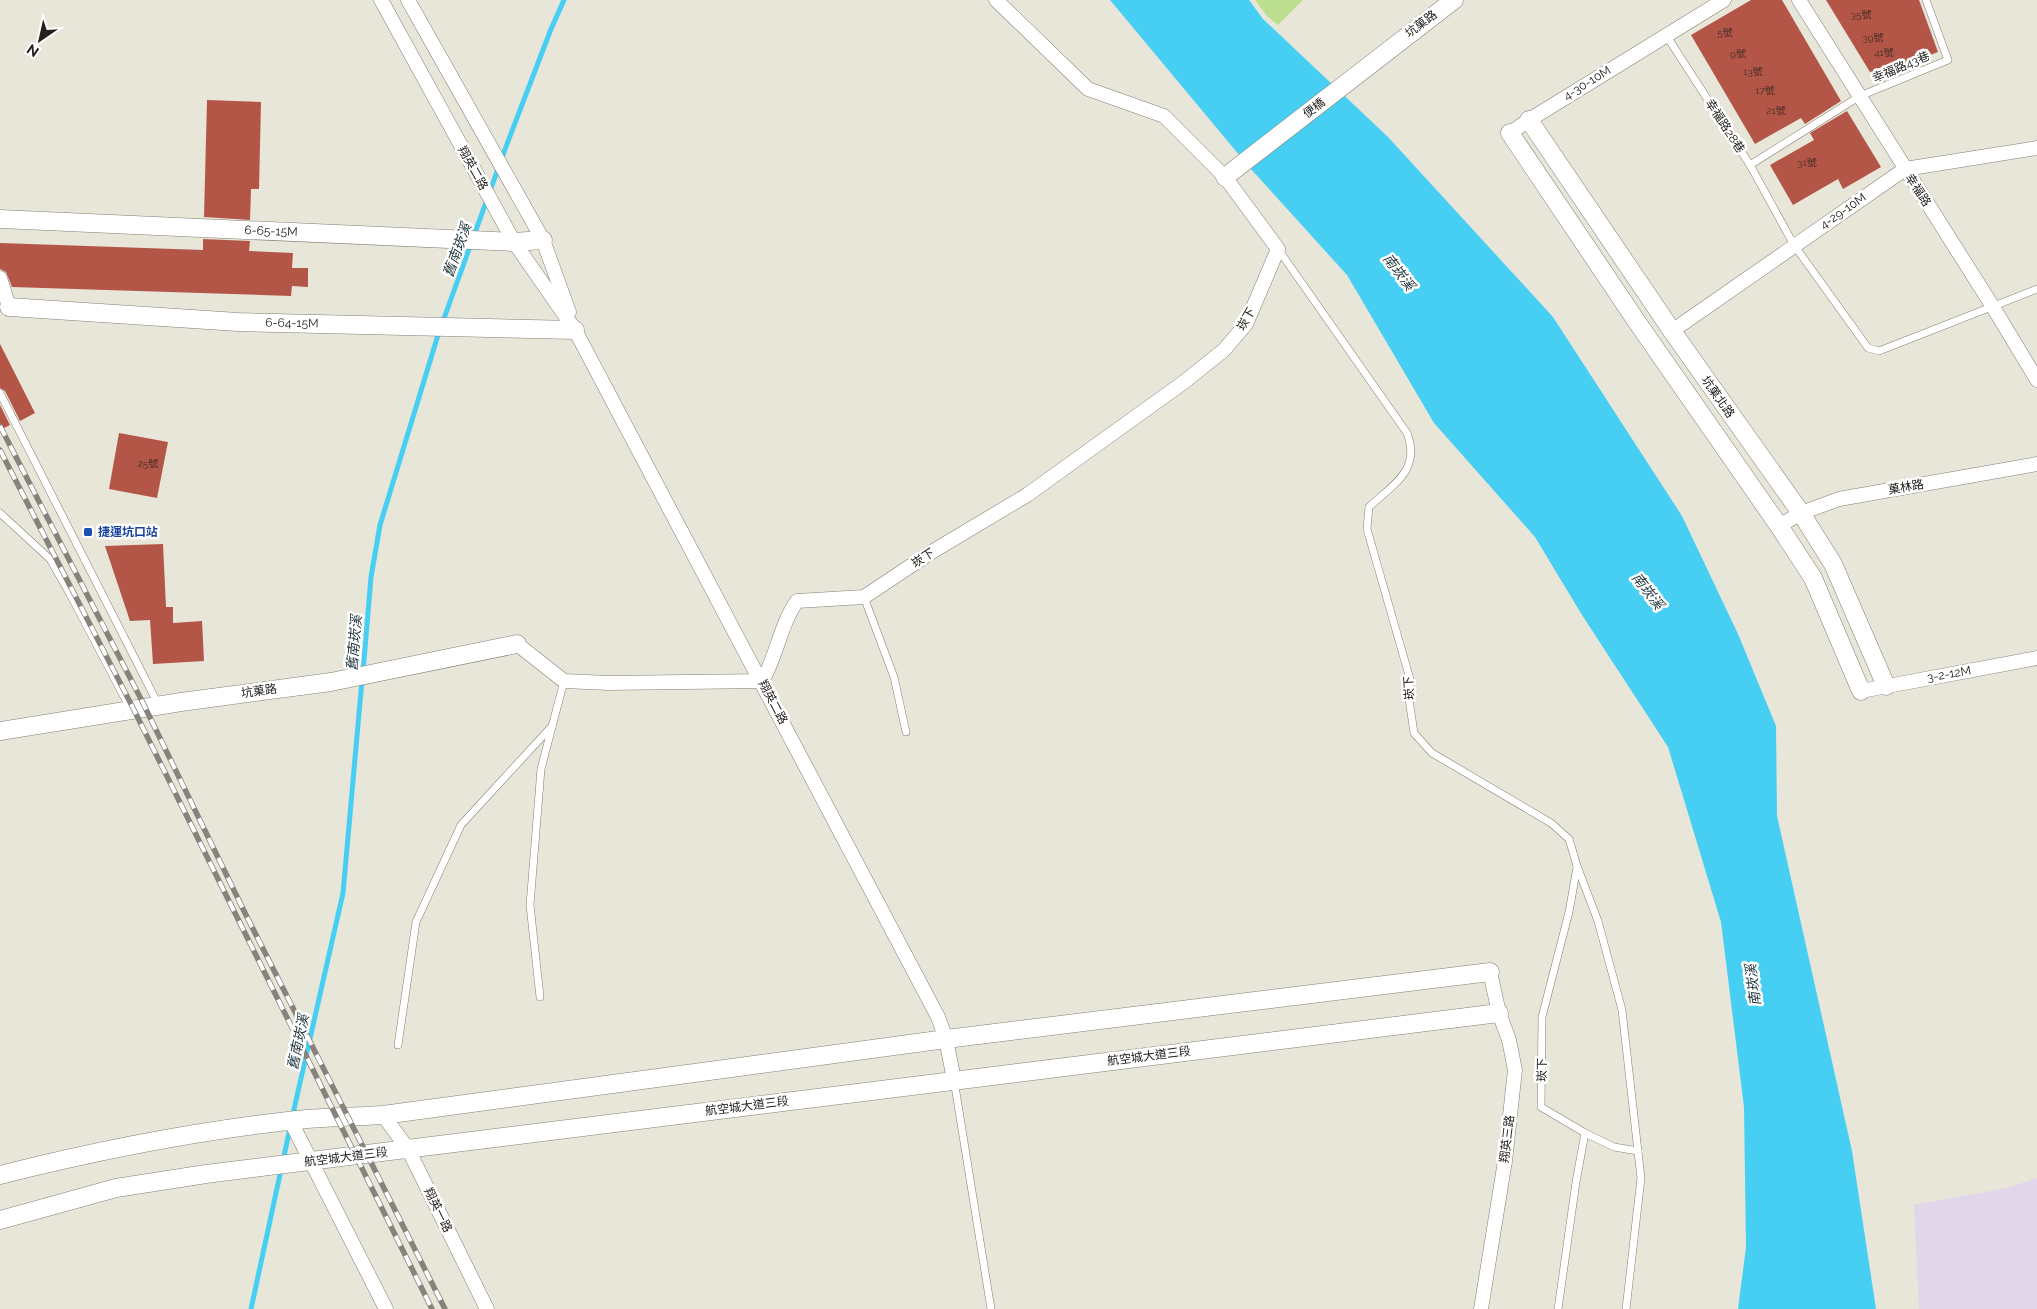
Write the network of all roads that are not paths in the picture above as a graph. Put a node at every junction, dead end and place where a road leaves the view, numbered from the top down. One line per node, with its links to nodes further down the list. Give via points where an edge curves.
1 (381, 0): 19 (street, 翔英二路)
2 (408, 0): 18 (street, 翔英二路)
3 (996, 0): 16 (street, 崁下, via 1088,89 1164,116)
4 (1454, 0): 9 (street, 坑菓路)
5 (1724, 0): 8 (street)
6 (1799, 0): 10 (street, 幸福路)
7 (1926, 0): 10 (lane, 幸福路43巷, via 1948,60)
8 (1666, 35): 11 (street, 4-30-10M); 14 (lane, 幸福路28巷)
9 (1388, 49): 16 (street, 便橋)
10 (1860, 96): 14 (lane, 幸福路28巷); 15 (street, 幸福路)
11 (1529, 120): 12 (street, 4-30-10M); 27 (street, 坑菓北路)
12 (1510, 133): 33 (street, 坑菓北路)
13 (2037, 148): 15 (street, 4-29-10M)
14 (1750, 165): 20 (lane)
15 (1905, 168): 20 (street, 4-29-10M); 25 (street, 幸福路)
16 (1225, 177): 21 (street, 崁下)
17 (0, 219): 19 (street, 6-65-15M)
18 (543, 240): 19 (street, 6-65-15M); 26 (street, 翔英二路)
19 (514, 242): 26 (street, 翔英二路)
20 (1794, 245): 25 (lane, via 1868,348 1879,351); 27 (street, 4-29-10M)
21 (1278, 249): 34 (street, 崁下, via 1246,324 1224,350 1027,495); 46 (lane, 崁下, via 1408,433 1412,445 1410,465 1402,477 1369,507 1366,529 1410,679 1414,733 1432,753 1557,828 1569,839)
22 (0, 278): 24 (street)
23 (2037, 289): 25 (lane)
24 (9, 307): 26 (street, 6-64-15M, via 238,322)
25 (1993, 307): 28 (street, 幸福路)
26 (575, 330): 38 (street, 翔英二路)
27 (1672, 331): 32 (street, 坑菓北路)
28 (2037, 380)
29 (0, 392): 41 (lane)
30 (2037, 464): 32 (street, 菓林路, via 1838,499)
31 (0, 513): 42 (lane, via 50,559)
32 (1801, 513): 33 (street, 菓林路); 39 (street, 坑菓北路, via 1833,564)
33 (1779, 526): 40 (street, 坑菓北路, via 1813,578)
34 (864, 597): 38 (street, 崁下, via 797,601 789,612 772,665); 45 (lane, via 894,677)
35 (517, 644): 37 (street); 41 (street, 坑菓路, via 331,682)
36 (2037, 658): 39 (street, 3-2-12M)
37 (564, 680): 38 (street, via 609,683); 43 (lane)
38 (762, 681): 50 (street, 翔英二路, via 938,1017)
39 (1886, 686): 40 (street, 3-2-12M)
40 (1861, 691)
41 (159, 705): 42 (street, 坑菓路)
42 (131, 710): 44 (street, 坑菓路)
43 (552, 726): 48 (lane, via 542,769 530,905); 51 (lane, via 461,824 416,922)
44 (0, 731)
45 (906, 732)
46 (1577, 866): 55 (lane, 崁下, via 1569,912 1542,1017 1541,1107); 57 (lane, 崁下, via 1598,921 1622,1010)
47 (1490, 972): 49 (street, 翔英三路); 50 (street)
48 (540, 997)
49 (1499, 1013): 52 (street, 航空城大道三段); 64 (street, 翔英三路, via 1515,1070 1505,1161)
50 (946, 1039): 52 (street, 翔英二路); 53 (street)
51 (398, 1045)
52 (954, 1080): 56 (street, 航空城大道三段); 63 (lane)
53 (383, 1115): 54 (street); 56 (street, 翔英一路)
54 (290, 1120): 58 (street); 59 (street, via 180,1136 61,1159)
55 (1585, 1133): 57 (lane, 崁下, via 1614,1146); 65 (lane)
56 (408, 1149): 58 (street, 航空城大道三段); 62 (street, 翔英一路)
57 (1638, 1151): 66 (lane, 崁下, via 1641,1178)
58 (312, 1160): 60 (street, 航空城大道三段, via 116,1188); 61 (street)
59 (0, 1175)
60 (0, 1220)
61 (386, 1309)
62 (488, 1309)
63 (991, 1309)
64 (1481, 1309)
65 (1558, 1309)
66 (1626, 1309)

